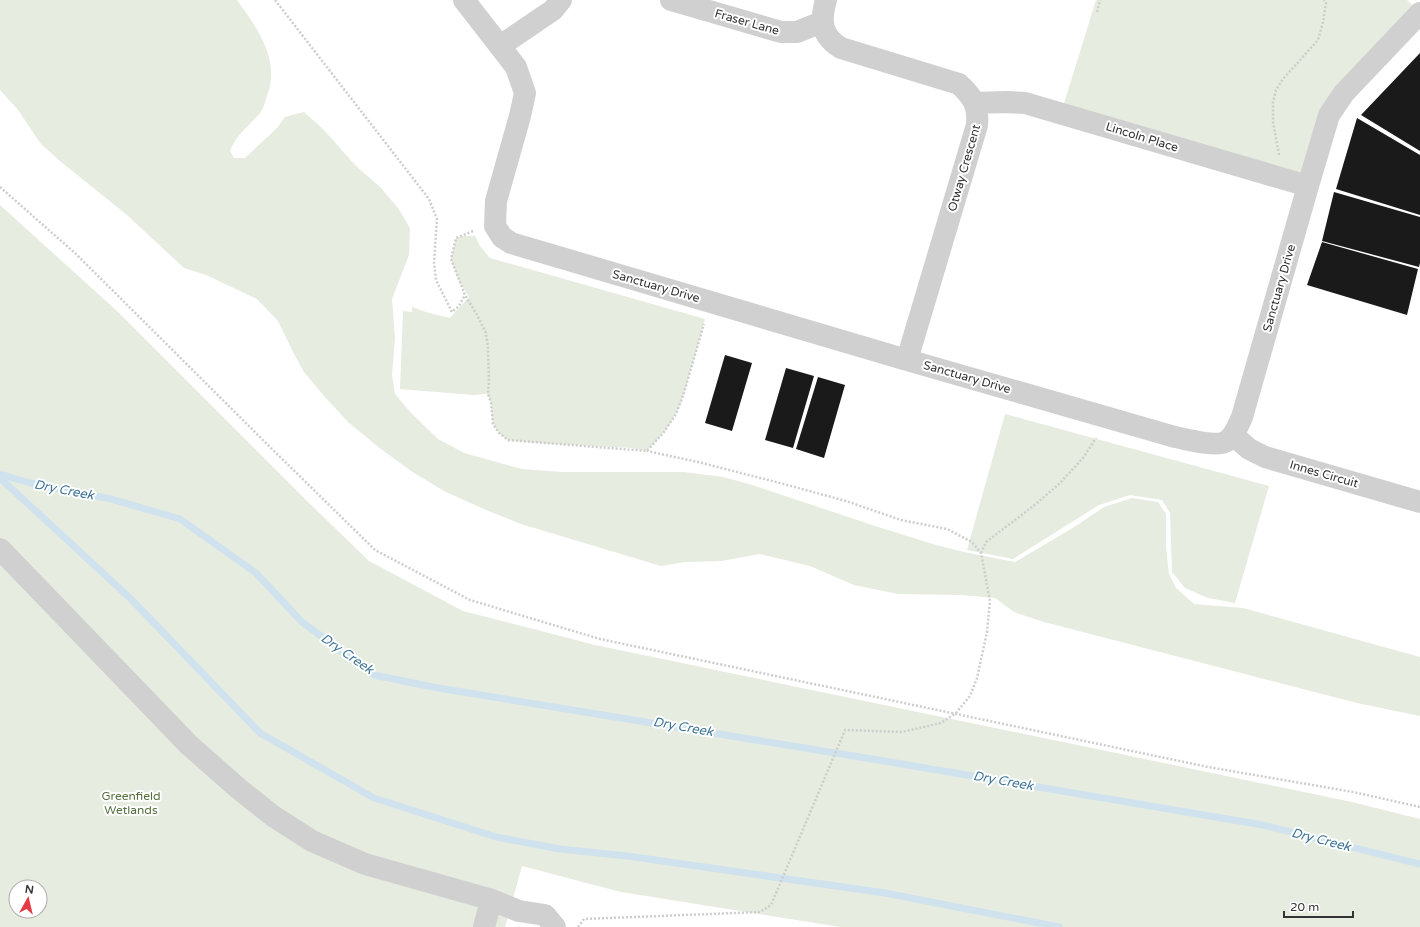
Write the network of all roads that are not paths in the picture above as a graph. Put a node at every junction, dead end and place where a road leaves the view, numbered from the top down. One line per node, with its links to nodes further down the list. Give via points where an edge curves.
1 (464, 0): 8 (street)
2 (561, 0): 8 (street, via 553,10)
3 (670, 0): 7 (street, Fraser Lane, via 781,32 797,32)
4 (826, 0): 7 (street)
5 (1407, 0): 6 (street, Sanctuary Drive)
6 (1420, 13): 10 (street, Sanctuary Drive, via 1336,103 1329,115)
7 (822, 22): 9 (street, via 829,38 841,48 959,84)
8 (500, 46): 11 (street, Sanctuary Drive, via 516,67 525,93 496,201 495,222 502,237 511,243)
9 (975, 103): 10 (street, Lincoln Place, via 1025,103); 11 (street, Otway Crescent, via 977,125)
10 (1308, 186): 12 (street, Sanctuary Drive, via 1242,417)
11 (907, 360): 12 (street, Sanctuary Drive, via 1175,437 1208,443 1224,442)
12 (1233, 435): 13 (street, Innes Circuit, via 1250,450 1265,457)
13 (1420, 502)
14 (0, 549): 15 (street, via 189,745 273,816 312,841 366,864)
15 (489, 899): 16 (street, via 490,905); 17 (street, via 519,910 545,915)
16 (484, 927)
17 (554, 927)

